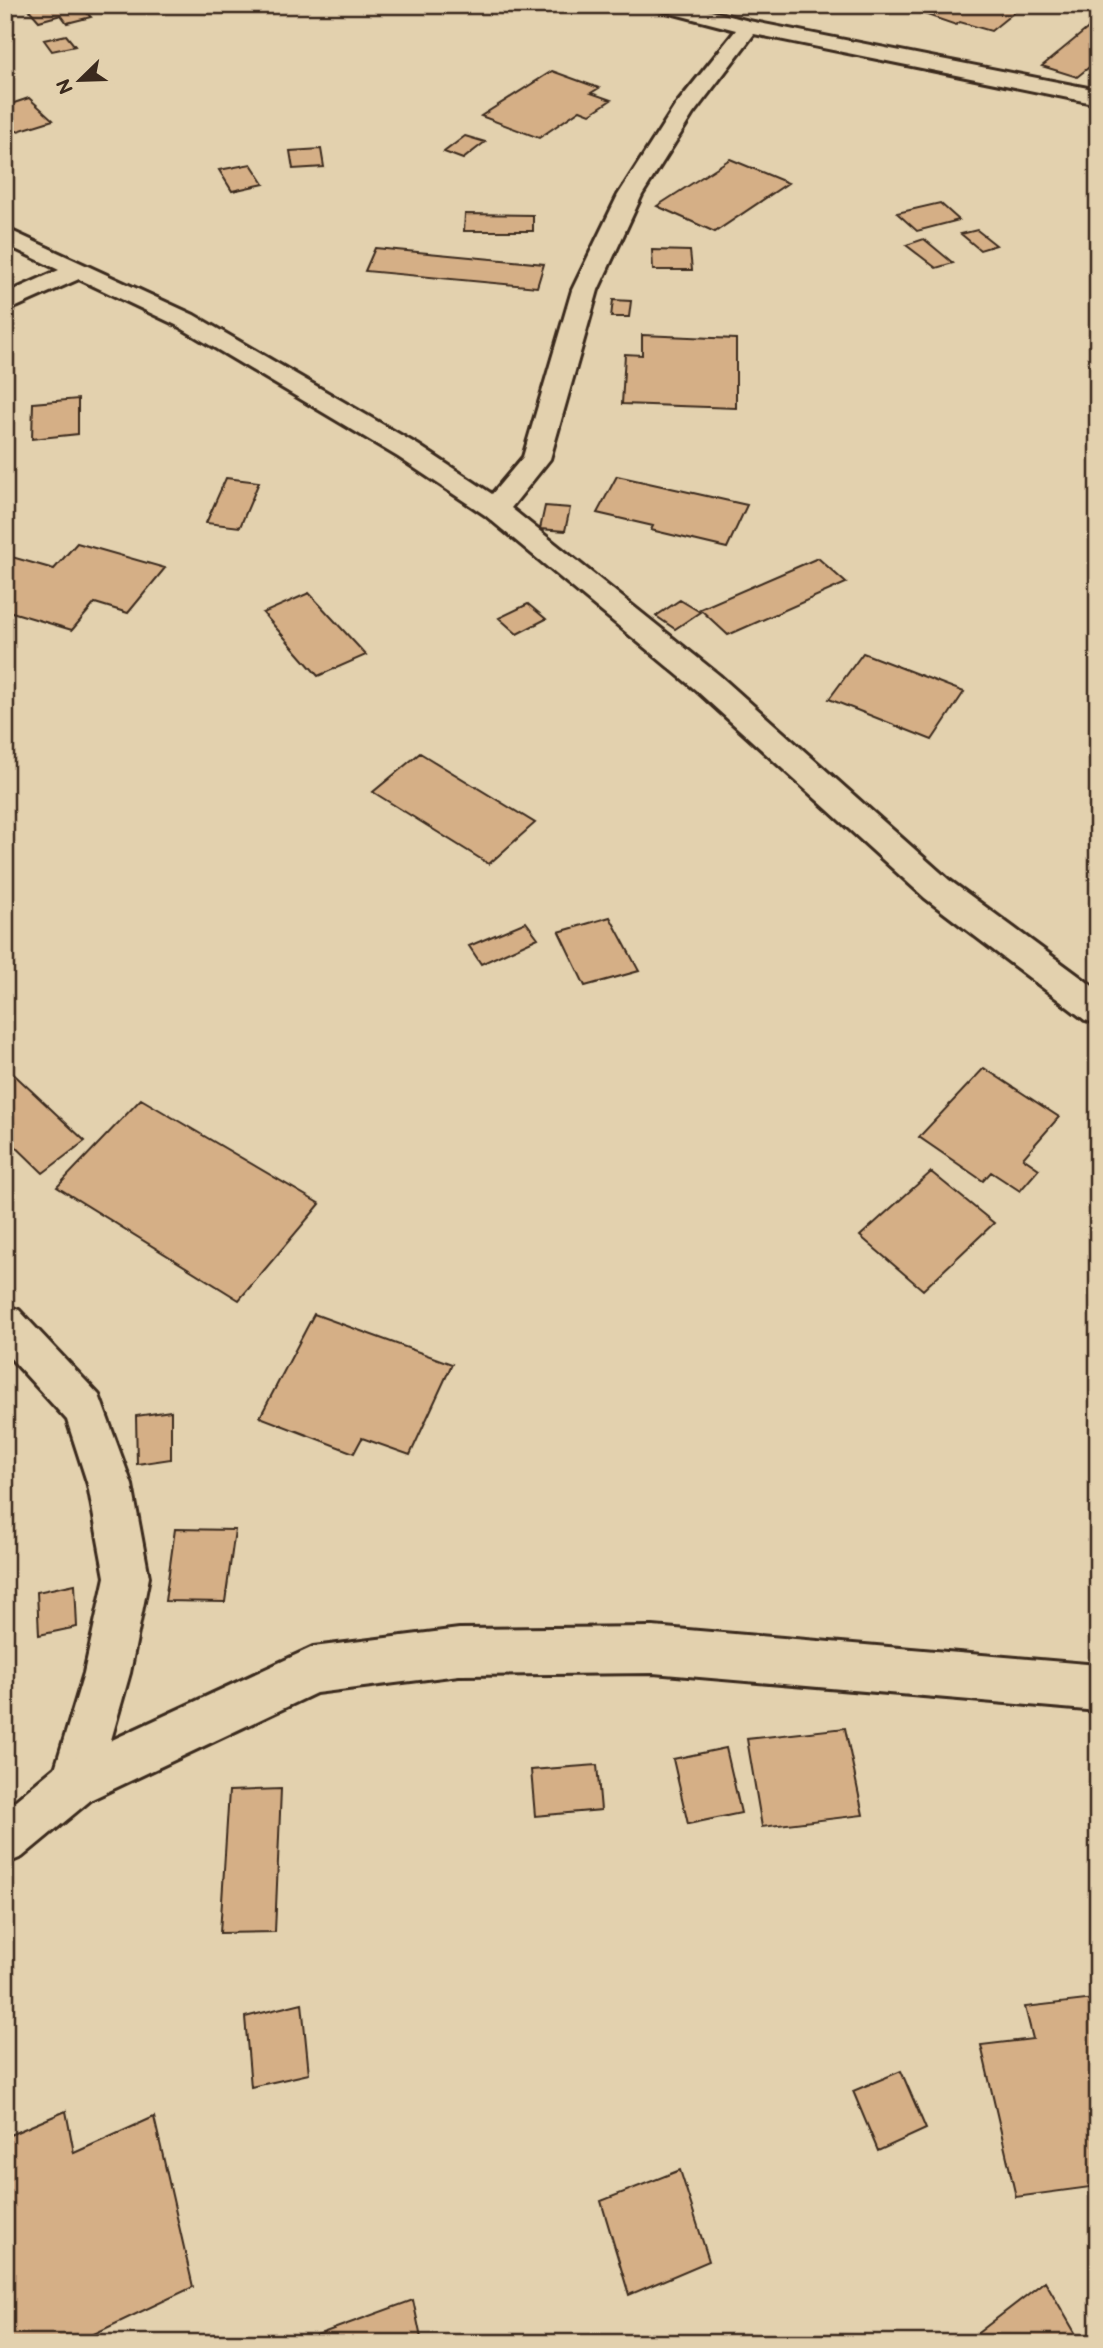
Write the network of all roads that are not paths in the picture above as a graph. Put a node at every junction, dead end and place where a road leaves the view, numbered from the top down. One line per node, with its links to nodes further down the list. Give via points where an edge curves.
1 (662, 5): 2 (street)
2 (749, 27): 3 (street); 7 (street, via 683,111 630,195 586,290 536,459)
3 (1098, 97)
4 (5, 235): 5 (street)
5 (78, 270): 6 (street); 7 (street, via 185,320)
6 (5, 304)
7 (495, 509): 8 (street, via 708,683 937,888)
8 (1098, 1010)
9 (5, 1324): 11 (street, via 84,1409 110,1485 127,1577 107,1673)
10 (1098, 1688): 11 (street, via 653,1650 459,1652 313,1670)
11 (75, 1783): 12 (street)
12 (5, 1840)

